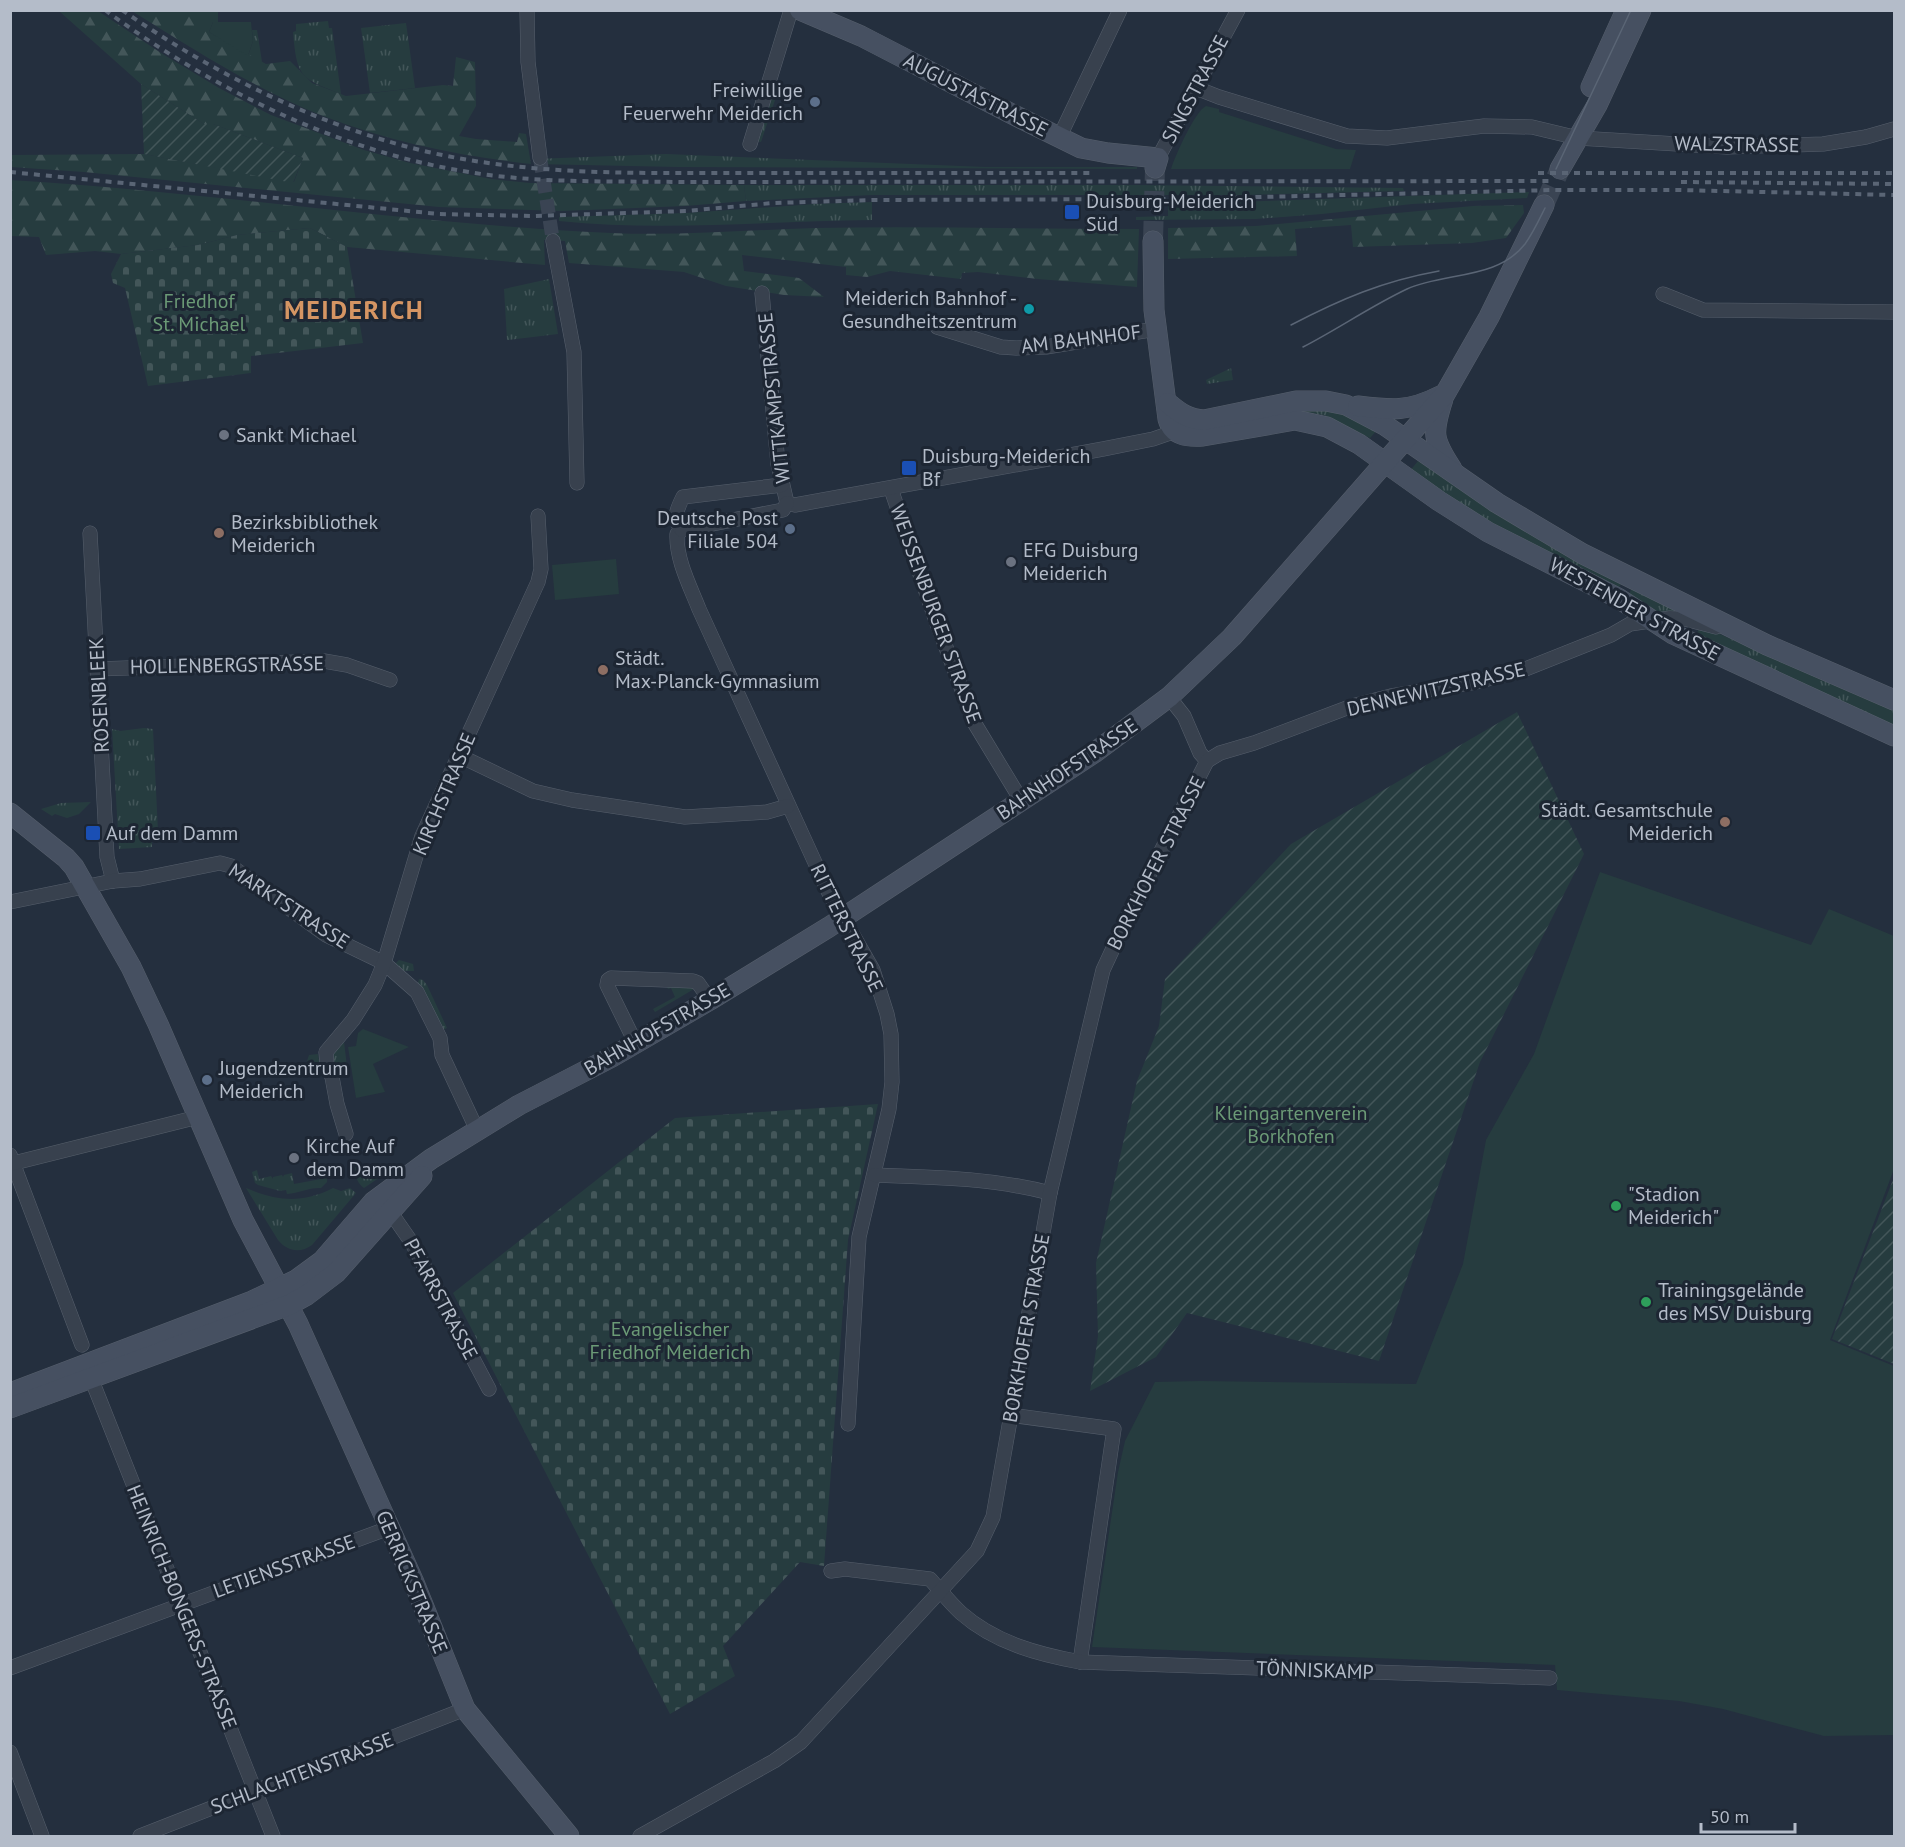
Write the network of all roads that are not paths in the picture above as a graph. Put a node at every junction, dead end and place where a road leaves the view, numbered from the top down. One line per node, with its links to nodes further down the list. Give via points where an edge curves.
1 (527, 10): 13 (street, via 528,62)
2 (791, 10): 12 (street)
3 (800, 10): 11 (main road, AUGUSTASTRASSE, via 861,36)
4 (1120, 10): 11 (street)
5 (1238, 10): 8 (street, SINGSTRASSE)
6 (1626, 10): 10 (main road)
7 (1641, 10): 10 (main road, via 1597,105)
8 (1196, 88): 10 (street, WALZSTRASSE, via 1365,138 1484,126 1532,127); 14 (street, SINGSTRASSE)
9 (1894, 129): 10 (street, WALZSTRASSE, via 1822,144 1707,146)
10 (1573, 137): 15 (main road)
11 (1059, 138): 14 (main road, AUGUSTASTRASSE, via 1081,148)
12 (750, 144)
13 (540, 158)
14 (1156, 163)
15 (1561, 167)
16 (1544, 204): 24 (main road, BAHNHOFSTRASSE, via 1490,317)
17 (553, 242): 32 (street, via 574,352)
18 (1153, 242): 23 (main road)
19 (762, 293): 33 (street, WITTKAMPSTRASSE)
20 (1663, 294): 21 (street, via 1703,310)
21 (1894, 312)
22 (937, 327): 23 (street, AM BAHNHOF, via 1016,348)
23 (1156, 329): 25 (main road)
24 (1445, 394): 26 (main road, via 1396,410); 29 (main road, BAHNHOFSTRASSE); 31 (main road, via 1435,440)
25 (1168, 403): 27 (main road, via 1185,416); 28 (main road, via 1168,419)
26 (1346, 405): 27 (main road, via 1296,401); 29 (main road, WESTENDER STRASSE)
27 (1204, 420): 28 (street)
28 (1176, 432): 30 (main road, WESTENDER STRASSE, via 1196,436 1304,421 1336,431); 34 (street)
29 (1405, 440): 30 (main road, BAHNHOFSTRASSE); 31 (main road, WESTENDER STRASSE)
30 (1386, 463): 39 (main road, WESTENDER STRASSE, via 1488,532 1579,576); 44 (main road, BAHNHOFSTRASSE, via 1232,637)
31 (1456, 475): 41 (main road, WESTENDER STRASSE, via 1583,554)
32 (577, 483)
33 (782, 485): 35 (street, WITTKAMPSTRASSE); 37 (street, RITTERSTRASSE, via 683,497 676,511 676,521)
34 (891, 489): 35 (street, via 795,505); 49 (street, WEISSENBURGER STRASSE, via 975,724)
35 (787, 502): 37 (street, via 783,510)
36 (538, 516): 47 (street, KIRCHSTRASSE, via 538,582)
37 (682, 530): 50 (street, RITTERSTRASSE, via 676,541 687,579)
38 (90, 533): 42 (street, ROSENBLEEK)
39 (1632, 616): 40 (main road, WESTENDER STRASSE); 48 (street, DENNEWITZSTRASSE, via 1611,635 1523,670 1352,706)
40 (1652, 620): 41 (street, via 1685,619); 46 (main road, WESTENDER STRASSE, via 1705,650)
41 (1767, 645): 45 (main road, WESTENDER STRASSE)
42 (97, 669): 43 (street, HOLLENBERGSTRASSE, via 324,661); 52 (street, ROSENBLEEK)
43 (390, 680)
44 (1169, 697): 48 (street, BORKHOFER STRASSE, via 1184,716); 49 (main road, BAHNHOFSTRASSE, via 1094,753)
45 (1894, 700)
46 (1894, 736)
47 (460, 756): 50 (street, via 533,791 583,802 685,817 767,812); 57 (street, KIRCHSTRASSE, via 422,836)
48 (1207, 761): 66 (street, BORKHOFER STRASSE, via 1103,970)
49 (1021, 800): 56 (main road, BAHNHOFSTRASSE)
50 (788, 806): 56 (street, RITTERSTRASSE)
51 (10, 813): 54 (main road, via 66,858)
52 (108, 857): 53 (street, ROSENBLEEK); 54 (street)
53 (113, 881): 54 (street, MARKTSTRASSE); 57 (street, MARKTSTRASSE, via 225,864 326,935)
54 (86, 886): 55 (street, MARKTSTRASSE); 60 (main road, via 131,967)
55 (10, 902)
56 (842, 918): 58 (main road, BAHNHOFSTRASSE); 65 (street, RITTERSTRASSE, via 876,978 891,1034 889,1109)
57 (384, 963): 61 (street, MARKTSTRASSE, via 417,992); 62 (street, KIRCHSTRASSE, via 353,1020 326,1052)
58 (710, 1000): 59 (main road, BAHNHOFSTRASSE); 59 (street, via 693,981 611,978 607,985)
59 (636, 1044): 61 (main road, BAHNHOFSTRASSE)
60 (198, 1117): 64 (street); 68 (main road, via 243,1220)
61 (477, 1130): 63 (main road, BAHNHOFSTRASSE)
62 (346, 1134)
63 (457, 1144): 67 (main road, BAHNHOFSTRASSE); 68 (main road, BAHNHOFSTRASSE, via 407,1175 374,1202)
64 (12, 1161): 69 (street)
65 (875, 1175): 66 (street, via 975,1179); 75 (street, RITTERSTRASSE, via 859,1237)
66 (1050, 1193): 74 (street, BORKHOFER STRASSE)
67 (388, 1213): 68 (main road, BAHNHOFSTRASSE, via 336,1273 307,1295); 71 (street, PFARRSTRASSE, via 412,1243)
68 (285, 1297): 70 (main road); 72 (main road); 76 (main road, GERRICKSTRASSE)
69 (82, 1345)
70 (91, 1378): 73 (main road); 79 (street, HEINRICH-BONGERS-STRASSE)
71 (489, 1389)
72 (10, 1393)
73 (10, 1408)
74 (1010, 1415): 78 (street, BORKHOFER STRASSE, via 993,1517 976,1551); 80 (street, via 1114,1429)
75 (848, 1424)
76 (389, 1528): 79 (street, LETJENSSTRASSE); 83 (main road, GERRICKSTRASSE)
77 (831, 1571): 78 (street, TÖNNISKAMP, via 845,1569 930,1579)
78 (941, 1591): 80 (street, TÖNNISKAMP, via 962,1614 991,1633 1025,1649); 90 (street, BORKHOFER STRASSE, via 801,1742)
79 (181, 1604): 81 (street, LETJENSSTRASSE); 85 (street, HEINRICH-BONGERS-STRASSE)
80 (1080, 1662): 82 (street, TÖNNISKAMP)
81 (10, 1668)
82 (1550, 1678)
83 (465, 1709): 85 (street, SCHLACHTENSTRASSE); 89 (main road, GERRICKSTRASSE)
84 (10, 1752): 86 (street)
85 (256, 1792): 87 (street, SCHLACHTENSTRASSE); 88 (street, HEINRICH-BONGERS-STRASSE)
86 (42, 1836)
87 (140, 1836)
88 (273, 1836)
89 (569, 1836)
90 (640, 1836)

